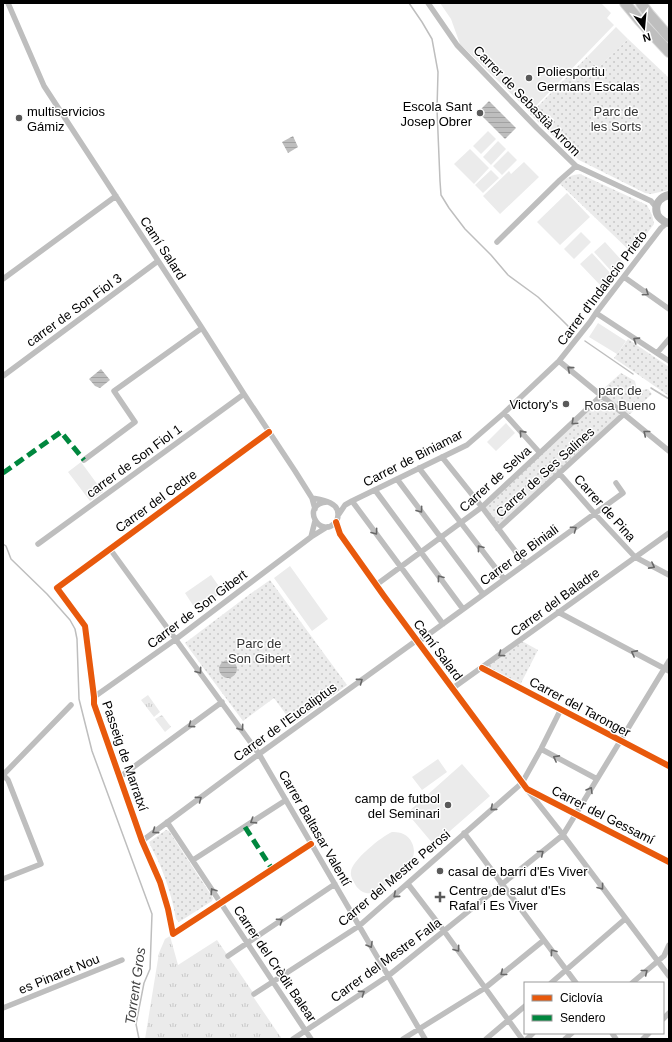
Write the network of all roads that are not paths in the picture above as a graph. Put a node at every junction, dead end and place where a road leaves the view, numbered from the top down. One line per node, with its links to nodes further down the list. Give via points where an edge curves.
1 (8, 3): 9 (street, Camí Salard, via 44,86)
2 (428, 3): 7 (street, Carrer de Sebastià Arrom, via 457,45)
3 (625, 3): 6 (highway)
4 (642, 3): 5 (highway)
5 (669, 37)
6 (669, 52)
7 (576, 166): 10 (street, Carrer de Sebastià Arrom); 12 (street)
8 (669, 195): 10 (street)
9 (116, 196): 13 (street, Camí Salard); 15 (street)
10 (656, 203): 11 (street, via 656,212)
11 (665, 224): 14 (street, Carrer d'Indalecio Prieto)
12 (497, 242)
13 (158, 261): 18 (street, Camí Salard); 23 (street, carrer de Son Fiol 3)
14 (624, 277): 16 (street, one-way to 16); 17 (street, Carrer d'Indalecio Prieto)
15 (3, 279)
16 (669, 309)
17 (596, 314): 20 (street, one-way to 17); 21 (street, Carrer d'Indalecio Prieto)
18 (202, 328): 24 (street, Camí Salard); 32 (street, via 114,391 135,422)
19 (669, 339): 20 (street)
20 (656, 353): 22 (street)
21 (560, 360): 25 (street, one-way to 21); 26 (street, Carrer de Biniamar)
22 (669, 361)
23 (3, 376)
24 (244, 394): 28 (street, Camí Salard); 56 (street, carrer de Son Fiol 1)
25 (602, 395): 27 (street); 30 (street, Carrer de Selva, one-way to 30)
26 (504, 413): 30 (street, one-way to 26); 31 (street, Carrer de Biniamar, via 467,445)
27 (624, 414): 29 (street, one-way to 27); 34 (street, Carrer de Ses Salines)
28 (269, 432): 38 (street, Camí Salard); 57 (street, Carrer del Cedre)
29 (669, 451)
30 (540, 453): 43 (street, Carrer de Selva)
31 (442, 457): 33 (street, Carrer de Biniamar); 43 (street)
32 (84, 460)
33 (420, 468): 35 (street, Carrer de Biniamar); 49 (street)
34 (559, 473): 46 (street, Carrer de Pina); 51 (street, Carrer de Ses Salines)
35 (397, 478): 37 (street, Carrer de Biniamar); 55 (street, one-way to 55)
36 (616, 483): 46 (street, Carrer de Biniali, via 623,493)
37 (375, 490): 39 (street, Carrer de Biniamar); 58 (street)
38 (312, 498): 40 (street); 44 (street, Camí Salard)
39 (352, 501): 42 (street, Carrer de Biniamar); 61 (street, one-way to 61)
40 (327, 502): 41 (street); 44 (street)
41 (334, 505): 42 (street, Carrer de Biniamar); 45 (street)
42 (345, 505): 45 (street, Carrer de Biniamar)
43 (482, 507): 49 (street, Carrer de Selva); 51 (street)
44 (315, 509): 47 (street)
45 (339, 514): 48 (street)
46 (595, 514): 59 (street, Carrer de Pina); 60 (street, Carrer de Biniali, one-way to 46)
47 (315, 521): 50 (street, via 320,526); 54 (street)
48 (336, 522): 50 (street); 53 (street, Camí Salard)
49 (461, 523): 55 (street, Carrer de Selva); 63 (street, one-way to 49)
50 (328, 527): 53 (street, Camí Salard); 54 (street, Carrer de Son Gibert)
51 (498, 529): 60 (street)
52 (669, 533): 59 (street, Carrer del Baladre)
53 (340, 534): 64 (street, Camí Salard)
54 (311, 537): 70 (street, Carrer de Son Gibert)
55 (441, 538): 58 (street, Carrer de Selva); 66 (street)
56 (38, 544)
57 (110, 549): 65 (street, Carrer del Cedre); 70 (street, Carrer Baltasar Valentí)
58 (421, 552): 61 (street, Carrer de Selva); 67 (street, one-way to 58)
59 (635, 557): 62 (street, Carrer de Pina, one-way to 62); 68 (street, Carrer del Baladre)
60 (525, 564): 63 (street, Carrer de Biniali)
61 (400, 567): 64 (street, Carrer de Selva); 69 (street)
62 (669, 575)
63 (504, 579): 66 (street, Carrer de Biniali)
64 (376, 585): 71 (street, Camí Salard)
65 (57, 588): 76 (street, Passeig de Marratxí, via 85,626)
66 (483, 594): 67 (street, Carrer de Biniali)
67 (463, 609): 69 (street, Carrer de Biniali)
68 (558, 612): 73 (street, Carrer del Baladre, one-way to 73); 74 (street, one-way to 68)
69 (443, 624): 71 (street, Carrer de Biniali)
70 (176, 639): 76 (street, Carrer de Son Gibert); 77 (street, Carrer Baltasar Valentí, one-way to 77)
71 (418, 641): 75 (street, Camí Salard); 82 (street, Carrer de l'Eucaliptus, one-way to 71)
72 (669, 661): 74 (street, Carrer del Mestre Falla)
73 (482, 668): 75 (street, Carrer del Baladre); 79 (street, Carrer del Taronger)
74 (667, 669): 80 (street, Carrer del Mestre Falla)
75 (452, 688): 87 (street, Camí Salard)
76 (94, 697): 85 (street, Passeig de Marratxí, via 94,704)
77 (222, 702): 82 (street, Carrer Baltasar Valentí, one-way to 82); 85 (street, one-way to 85)
78 (72, 705): 84 (street)
79 (561, 709): 80 (street, Carrer del Taronger); 81 (street)
80 (621, 741): 83 (street, Carrer del Taronger); 86 (street, Carrer del Mestre Falla)
81 (541, 749): 86 (street, one-way to 81); 87 (street)
82 (259, 754): 89 (street, Carrer Baltasar Valentí); 91 (street, Carrer de l'Eucaliptus, one-way to 82)
83 (669, 766)
84 (3, 775): 98 (street, via 8,780 41,864)
85 (120, 777): 94 (street, Passeig de Marratxí)
86 (597, 779): 90 (street, Carrer del Mestre Falla, one-way to 86)
87 (522, 783): 88 (street, Camí Salard); 92 (street, Carrer del Mestre Perosi, one-way to 92)
88 (527, 789): 90 (street, Carrer del Gessamí); 93 (street, Camí Salard)
89 (286, 800): 95 (street, Carrer Baltasar Valentí); 96 (street, one-way to 96)
90 (576, 814): 93 (street, Carrer del Mestre Falla); 97 (street, Carrer del Gessamí)
91 (167, 822): 94 (street, Carrer de l'Eucaliptus, one-way to 94); 96 (street, Carrer del Crèdit Balear)
92 (464, 833): 100 (street, Carrer del Mestre Perosi); 101 (street)
93 (563, 835): 101 (street, Carrer del Mestre Falla, one-way to 93); 103 (street, Camí Salard, one-way to 103)
94 (142, 841): 102 (street, Passeig de Marratxí, via 157,874 173,934)
95 (311, 844): 99 (street, Carrer Baltasar Valentí); 102 (street)
96 (193, 860): 102 (street, Carrer del Crèdit Balear, one-way to 96)
97 (669, 862)
98 (3, 879)
99 (335, 884): 104 (street, Carrer Baltasar Valentí); 107 (street, one-way to 99)
100 (408, 884): 104 (street, Carrer del Mestre Perosi, one-way to 104); 105 (street)
101 (502, 884): 105 (street, Carrer del Mestre Falla); 106 (street)
102 (220, 903): 107 (street, Carrer del Crèdit Balear)
103 (625, 919): 112 (street, Camí Salard); 113 (street)
104 (359, 926): 114 (street, Carrer Baltasar Valentí, one-way to 114); 116 (street, Carrer del Mestre Perosi)
105 (444, 931): 114 (street, Carrer del Mestre Falla); 120 (street, one-way to 120)
106 (544, 940): 113 (street, one-way to 106); 120 (street, one-way to 120)
107 (247, 943): 109 (street); 116 (street, Carrer del Crèdit Balear)
108 (669, 945): 110 (street)
109 (228, 956)
110 (666, 957): 112 (street)
111 (122, 960): 123 (street, es Pinaret Nou)
112 (658, 961): 115 (street, Camí Salard); 119 (street, one-way to 112)
113 (566, 970): 117 (street); 118 (street)
114 (388, 976): 125 (street, Carrer Baltasar Valentí); 126 (street, Carrer del Mestre Falla, one-way to 114)
115 (669, 976)
116 (273, 982): 121 (street, Carrer del Mestre Perosi); 126 (street, Carrer del Crèdit Balear)
117 (553, 982)
118 (575, 982)
119 (633, 982)
120 (485, 988): 124 (street); 125 (street)
121 (254, 994)
122 (524, 1007): 124 (street)
123 (3, 1008)
124 (508, 1020): 131 (street); 132 (street)
125 (419, 1028): 129 (street); 130 (street, Carrer Baltasar Valentí)
126 (306, 1031): 127 (street, Carrer del Mestre Falla); 128 (street, Carrer del Crèdit Balear)
127 (293, 1039)
128 (311, 1039)
129 (403, 1039)
130 (425, 1039)
131 (486, 1039)
132 (522, 1039)

